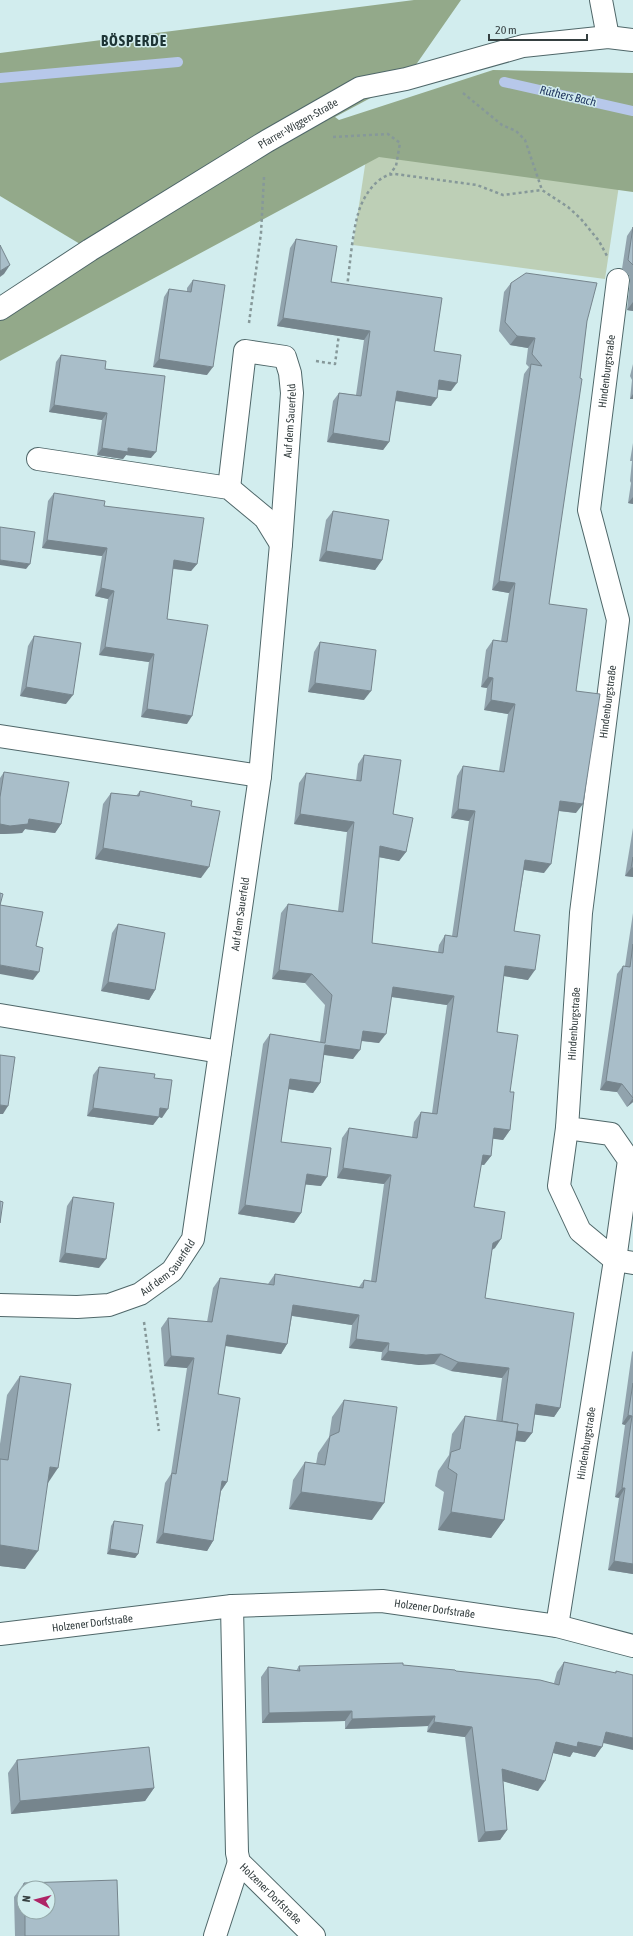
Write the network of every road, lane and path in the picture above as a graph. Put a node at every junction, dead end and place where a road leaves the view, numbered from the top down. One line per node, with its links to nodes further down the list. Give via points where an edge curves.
1 (601, 0): 2 (street)
2 (608, 36): 3 (street, Pfarrer-Wiggen-Straße); 6 (street, Pfarrer-Wiggen-Straße, via 523,46 360,88)
3 (633, 40)
4 (462, 92): 8 (path, via 502,125 516,131 525,140)
5 (337, 138): 7 (path, via 388,134 400,143 396,166)
6 (267, 141): 11 (street, Pfarrer-Wiggen-Straße, via 90,250); 13 (path, via 261,233)
7 (390, 174): 8 (path, via 478,185 503,195); 10 (path, via 376,183 358,214)
8 (542, 190): 9 (path, via 568,207 599,240)
9 (618, 280): 22 (street, Hindenburgstraße, via 589,510 618,620 581,913)
10 (346, 293)
11 (0, 309)
12 (340, 332): 14 (path, via 335,364)
13 (245, 351): 14 (street); 16 (street)
14 (285, 357): 17 (street, Auf dem Sauerfeld, via 292,393)
15 (38, 459): 16 (street)
16 (229, 488): 17 (street, via 265,518)
17 (281, 544): 19 (street, Auf dem Sauerfeld)
18 (0, 736): 19 (street)
19 (260, 776): 21 (street, Auf dem Sauerfeld)
20 (0, 1015): 21 (street)
21 (220, 1052): 24 (street, Auf dem Sauerfeld, via 193,1240 172,1271)
22 (567, 1128): 23 (street, Hindenburgstraße, via 559,1186 580,1231); 23 (street, Hindenburgstraße, via 611,1134 629,1160)
23 (624, 1261): 28 (street, Hindenburgstraße)
24 (140, 1294): 25 (street, Auf dem Sauerfeld, via 110,1305); 26 (path)
25 (0, 1305)
26 (159, 1431)
27 (232, 1606): 28 (street, Holzener Dorfstraße, via 382,1601); 29 (street, Holzener Dorfstraße); 31 (street, Holzener Dorfstraße)
28 (557, 1626): 30 (street, Holzener Dorfstraße)
29 (0, 1634)
30 (633, 1646)
31 (239, 1862): 32 (street); 33 (street, Holzener Dorfstraße)
32 (215, 1936)
33 (314, 1936)

